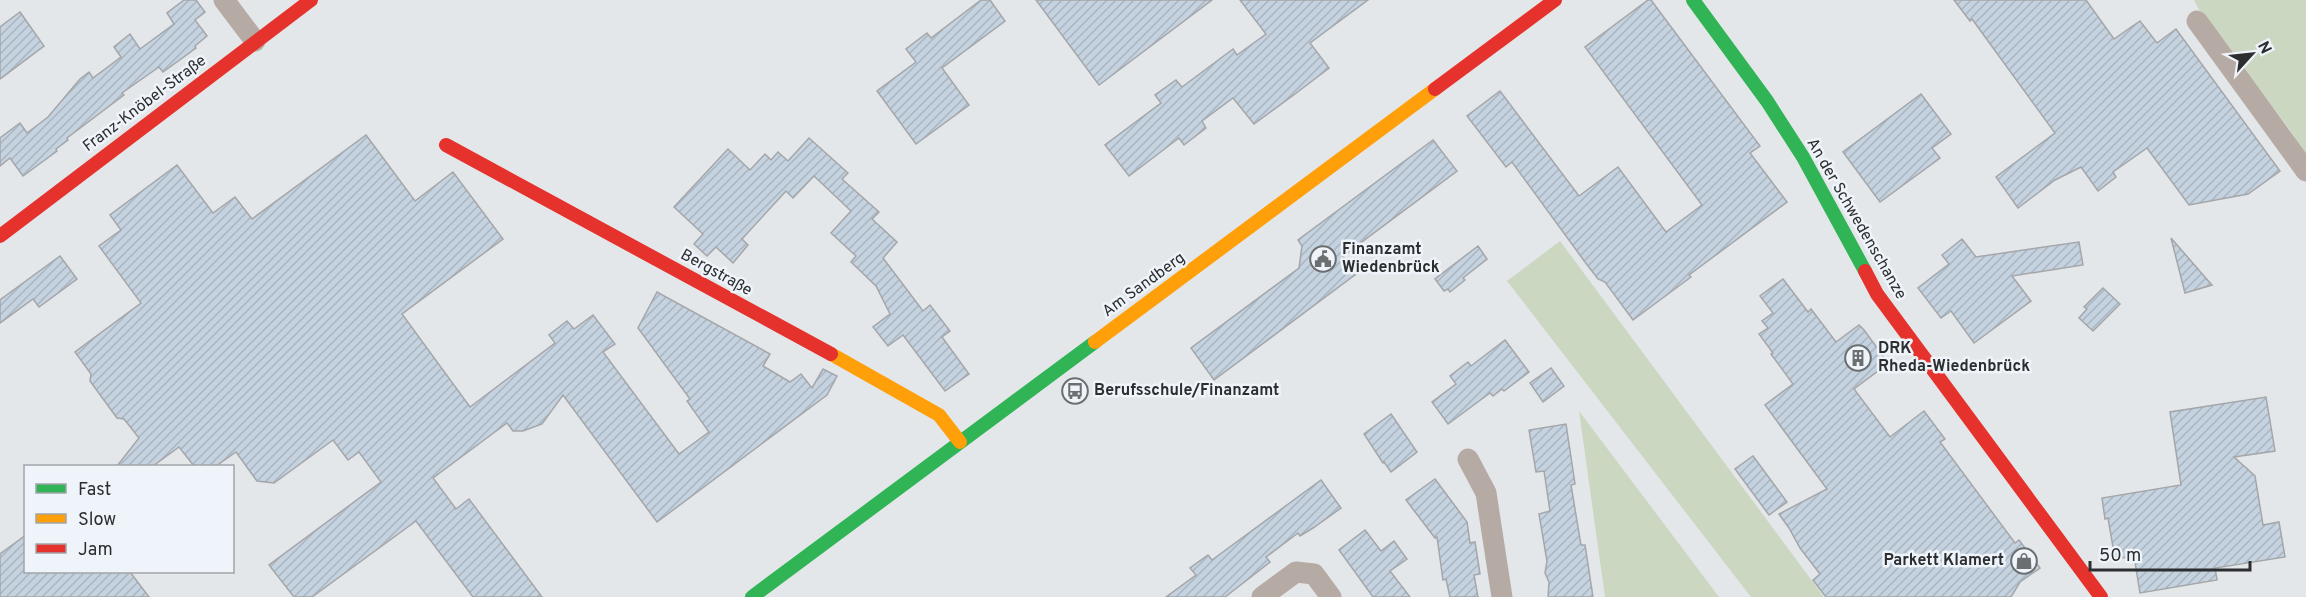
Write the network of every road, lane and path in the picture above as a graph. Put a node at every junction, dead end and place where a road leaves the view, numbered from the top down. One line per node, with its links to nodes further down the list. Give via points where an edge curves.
1 (224, 0): 6 (street)
2 (311, 0): 6 (street, Franz-Knöbel-Straße)
3 (1555, 0): 10 (street, Am Sandberg)
4 (1693, 0): 16 (street, An der Schwedenschanze, via 1803,157 1877,294)
5 (2197, 21): 8 (street)
6 (255, 41): 9 (street, Franz-Knöbel-Straße)
7 (446, 145): 10 (street, Bergstraße, via 900,392 939,415)
8 (2306, 171)
9 (0, 236)
10 (960, 442): 12 (street, Am Sandberg)
11 (1468, 459): 15 (street, via 1486,493)
12 (752, 597)
13 (1262, 597): 14 (street, via 1296,572 1314,574)
14 (1331, 597)
15 (1503, 597)
16 (2101, 597)

